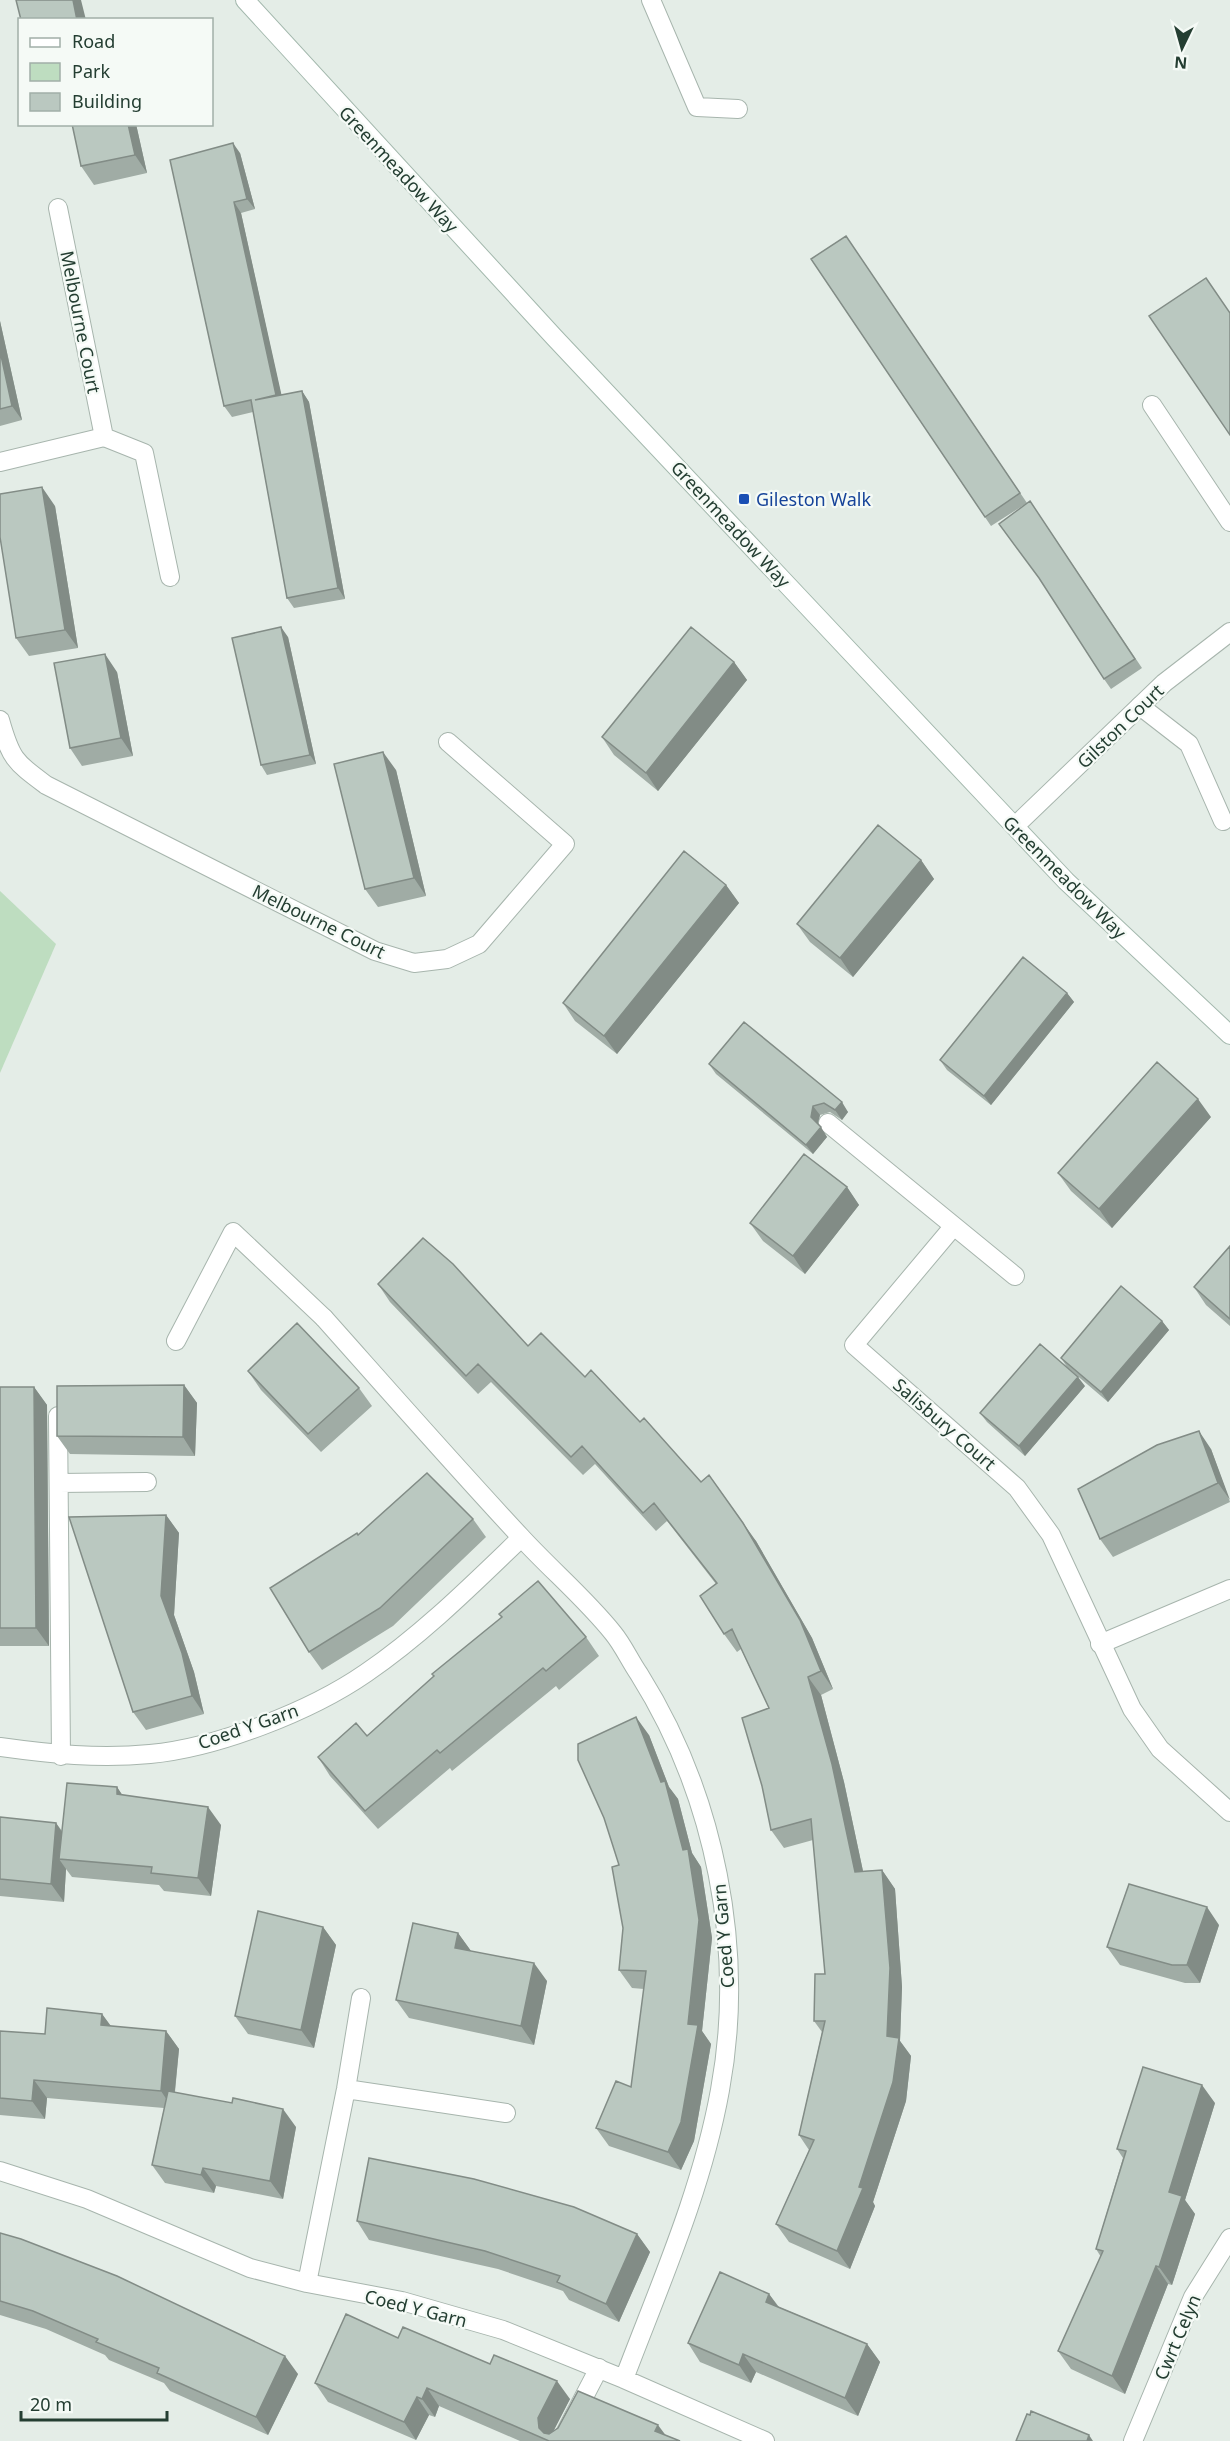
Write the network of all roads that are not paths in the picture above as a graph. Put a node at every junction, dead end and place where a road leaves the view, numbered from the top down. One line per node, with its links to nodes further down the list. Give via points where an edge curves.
1 (651, 0): 3 (street, via 697,107)
2 (247, 1): 15 (street, Greenmeadow Way, via 539,321)
3 (738, 109)
4 (58, 208): 6 (street, Melbourne Court)
5 (1152, 405): 8 (street)
6 (104, 437): 7 (street); 9 (street, via 144,453)
7 (0, 462)
8 (1230, 522)
9 (170, 577)
10 (1230, 632): 11 (street, Gilston Court)
11 (1140, 706): 14 (street, via 1190,744); 15 (street, Gilston Court)
12 (0, 720): 13 (street, Melbourne Court, via 9,752 46,785 375,951 414,963 447,959 479,944 566,844)
13 (448, 742)
14 (1223, 821)
15 (1015, 826): 16 (street, Greenmeadow Way, via 1066,881)
16 (1230, 1035)
17 (828, 1123): 18 (street)
18 (953, 1227): 19 (street); 26 (street, Salisbury Court, via 854,1345 1017,1488 1051,1535)
19 (1015, 1276)
20 (176, 1341): 24 (street, Coed Y Garn, via 233,1232 324,1318)
21 (58, 1403): 23 (street)
22 (147, 1482): 23 (street)
23 (59, 1483): 28 (street)
24 (521, 1538): 28 (street, Coed Y Garn, via 445,1611 366,1674 290,1714 221,1739 151,1754); 37 (street, Coed Y Garn, via 613,1633 660,1707 694,1789 723,1899 729,1991 721,2088 695,2192)
25 (1230, 1589): 26 (street)
26 (1100, 1644): 29 (street, Salisbury Court, via 1132,1709 1160,1749)
27 (0, 1747): 28 (street, Coed Y Garn)
28 (61, 1756)
29 (1230, 1812)
30 (361, 1998): 31 (street)
31 (346, 2089): 32 (street); 35 (street)
32 (506, 2113)
33 (0, 2171): 35 (street, Coed Y Garn, via 87,2199 250,2268)
34 (1230, 2238): 40 (street, Cwrt Celyn, via 1193,2297)
35 (307, 2283): 36 (street, Coed Y Garn, via 402,2301 503,2330)
36 (600, 2368): 37 (street, Coed Y Garn); 38 (street)
37 (624, 2379): 39 (street, Coed Y Garn)
38 (561, 2441)
39 (765, 2441)
40 (1133, 2441)

